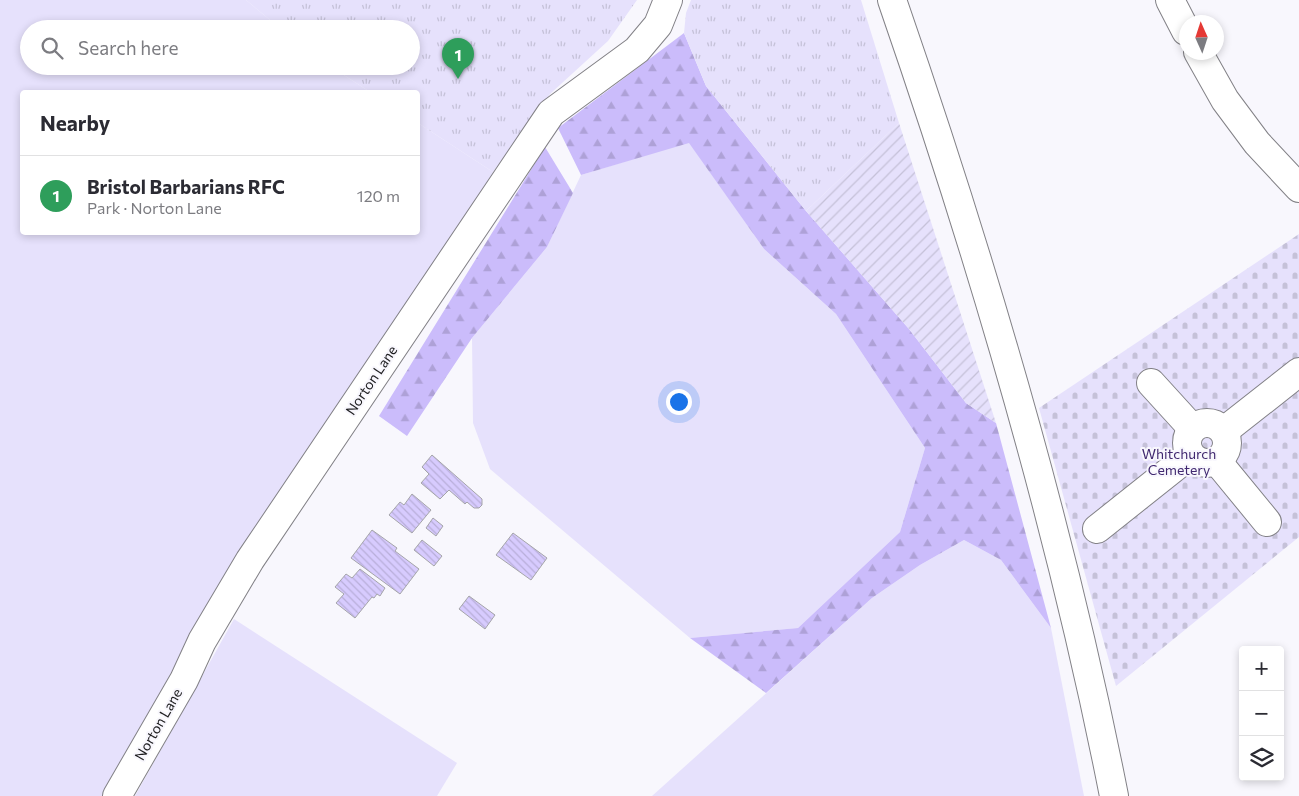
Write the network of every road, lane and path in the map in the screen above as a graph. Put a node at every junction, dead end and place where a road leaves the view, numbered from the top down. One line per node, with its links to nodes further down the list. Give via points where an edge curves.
1 (668, 0): 15 (main road, Norton Lane, via 658,25 637,50 551,113 250,560)
2 (892, 0): 16 (main road, via 980,270 1035,462 1087,664)
3 (1170, 0): 4 (main road)
4 (1179, 17)
5 (1202, 60): 6 (main road, via 1241,122)
6 (1299, 188)
7 (1299, 372): 10 (main road)
8 (1151, 383): 9 (main road)
9 (1192, 428): 10 (main road, via 1209,422); 11 (main road, via 1186,446)
10 (1224, 431): 12 (main road, via 1228,442 1225,453)
11 (1190, 455): 12 (main road, via 1198,462); 14 (main road)
12 (1217, 461): 13 (main road)
13 (1267, 522)
14 (1097, 529)
15 (117, 796)
16 (1114, 796)

